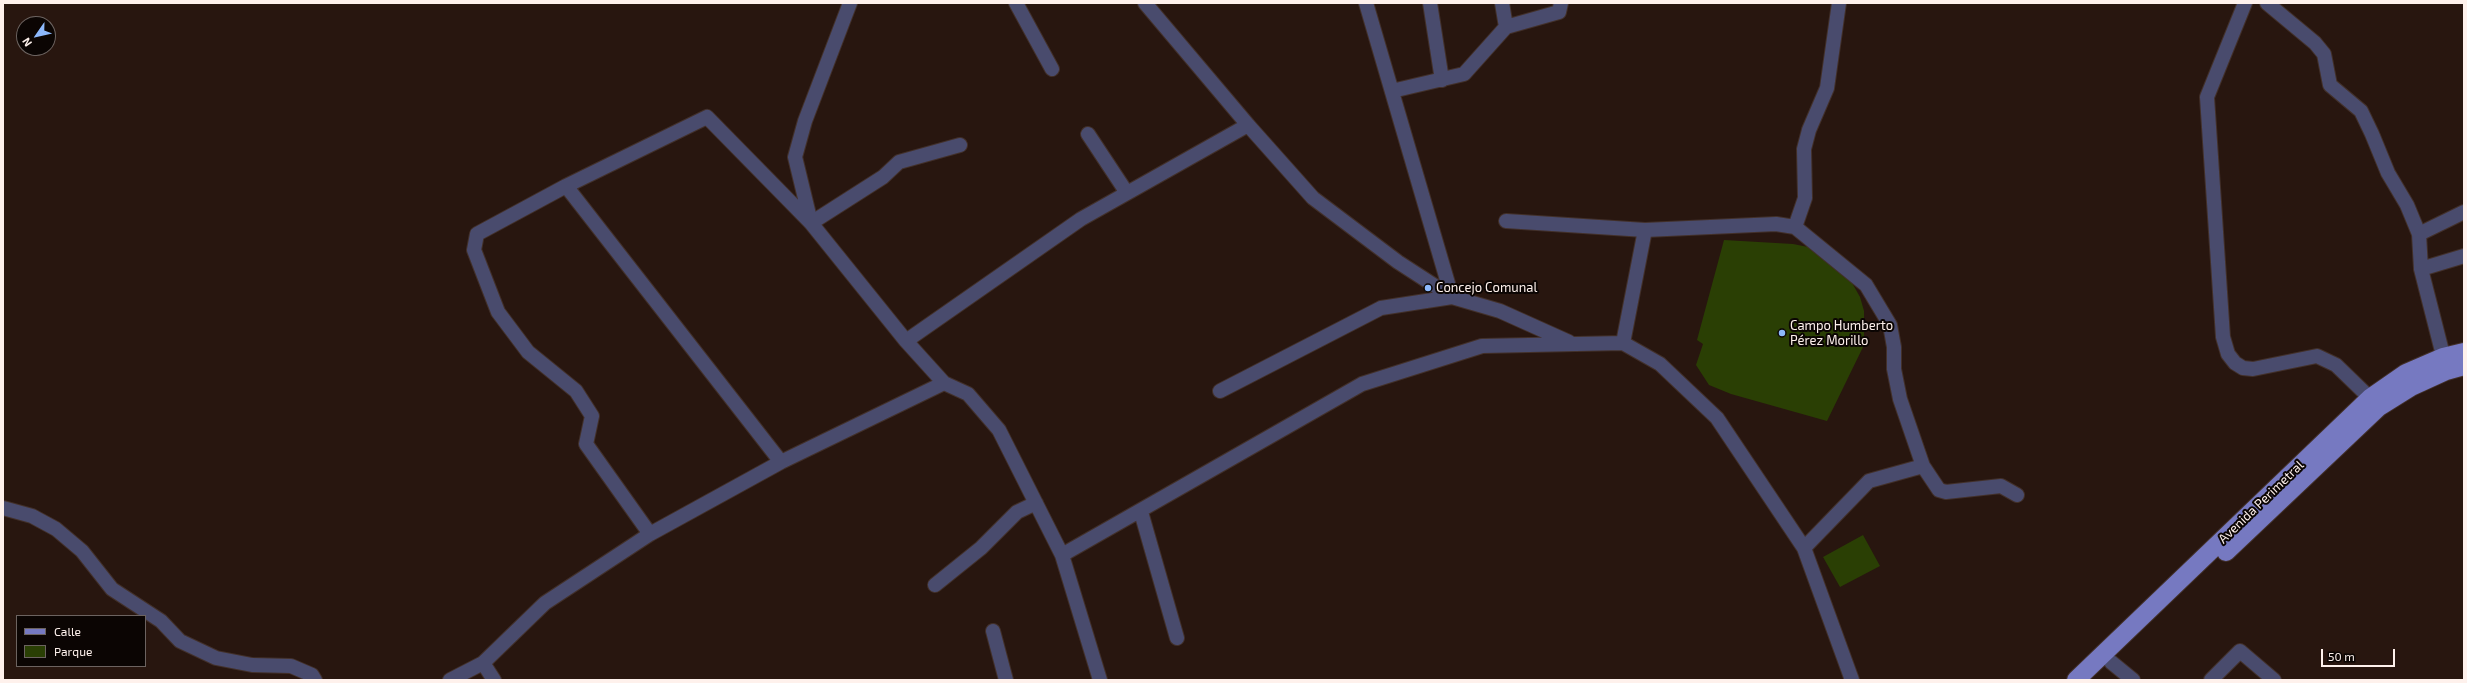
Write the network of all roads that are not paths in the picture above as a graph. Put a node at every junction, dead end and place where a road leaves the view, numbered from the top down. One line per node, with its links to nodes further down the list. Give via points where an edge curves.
1 (850, 3): 22 (street, via 805,121 795,157)
2 (1016, 3): 12 (street)
3 (1146, 3): 15 (street)
4 (1366, 3): 14 (street)
5 (1430, 3): 13 (street)
6 (1502, 3): 11 (street)
7 (1561, 3): 11 (street, via 1559,12)
8 (1839, 3): 23 (street, via 1827,88 1809,130 1804,149 1805,198)
9 (2245, 3): 37 (street, via 2207,98 2223,337 2228,354 2234,363 2243,368 2253,369 2317,356 2336,365)
10 (2267, 3): 25 (street, via 2315,43 2324,54 2330,85 2361,111 2388,173 2407,205)
11 (1506, 26): 13 (street, via 1464,74)
12 (1052, 69)
13 (1442, 80): 14 (street)
14 (1392, 91): 28 (street)
15 (1248, 124): 19 (street); 28 (street, via 1313,198 1398,262)
16 (1088, 134): 19 (street)
17 (960, 145): 22 (street, via 899,162 883,177)
18 (566, 186): 22 (street, via 707,117); 38 (street); 44 (street, via 477,234 474,250 498,312 528,352 576,391 592,416 586,444)
19 (1128, 193): 29 (street, via 1081,219)
20 (2464, 212): 25 (street)
21 (1506, 221): 24 (street)
22 (811, 223): 29 (street)
23 (1795, 227): 24 (street, via 1776,224); 39 (street, via 1866,285 1890,325 1900,399)
24 (1645, 230): 31 (street)
25 (2419, 234): 27 (street)
26 (2464, 256): 27 (street)
27 (2421, 269): 33 (street)
28 (1452, 297): 30 (street, via 1500,310); 36 (street, via 1381,308)
29 (906, 341): 35 (street)
30 (1571, 343): 31 (street); 43 (street, via 1482,346 1362,384)
31 (1622, 343): 45 (street, via 1660,364 1717,418)
32 (2464, 352): 33 (main road, Avenida Perimetral)
33 (2445, 364): 34 (main road, Avenida Perimetral); 37 (main road, Avenida Perimetral, via 2406,373); 50 (main road, Avenida Perimetral, via 2379,407)
34 (2464, 366)
35 (944, 383): 38 (street); 41 (street, via 968,394 999,430)
36 (1220, 391)
37 (2370, 398): 58 (main road, Avenida Perimetral)
38 (781, 462): 44 (street)
39 (1923, 466): 40 (street, via 1939,490 1946,492 2001,486); 45 (street, via 1869,481)
40 (2017, 496)
41 (1036, 503): 46 (street); 47 (street, via 1017,512 981,548)
42 (3, 508): 52 (street, via 32,516 56,528 82,552 112,588 161,621 180,641 216,658 252,665 290,666 312,675)
43 (1141, 512): 46 (street); 49 (street)
44 (650, 534): 51 (street, via 545,604)
45 (1804, 548): 57 (street)
46 (1062, 555): 56 (street)
47 (935, 585)
48 (993, 631): 55 (street)
49 (1177, 638)
50 (2111, 662): 59 (main road, Avenida Perimetral); 60 (street)
51 (483, 663): 53 (street); 54 (street)
52 (315, 680)
53 (450, 680)
54 (494, 680)
55 (1006, 680)
56 (1100, 680)
57 (1852, 680)
58 (2076, 680)
59 (2092, 680)
60 (2133, 680)
61 (2211, 680): 62 (street, via 2240,651)
62 (2274, 680)

